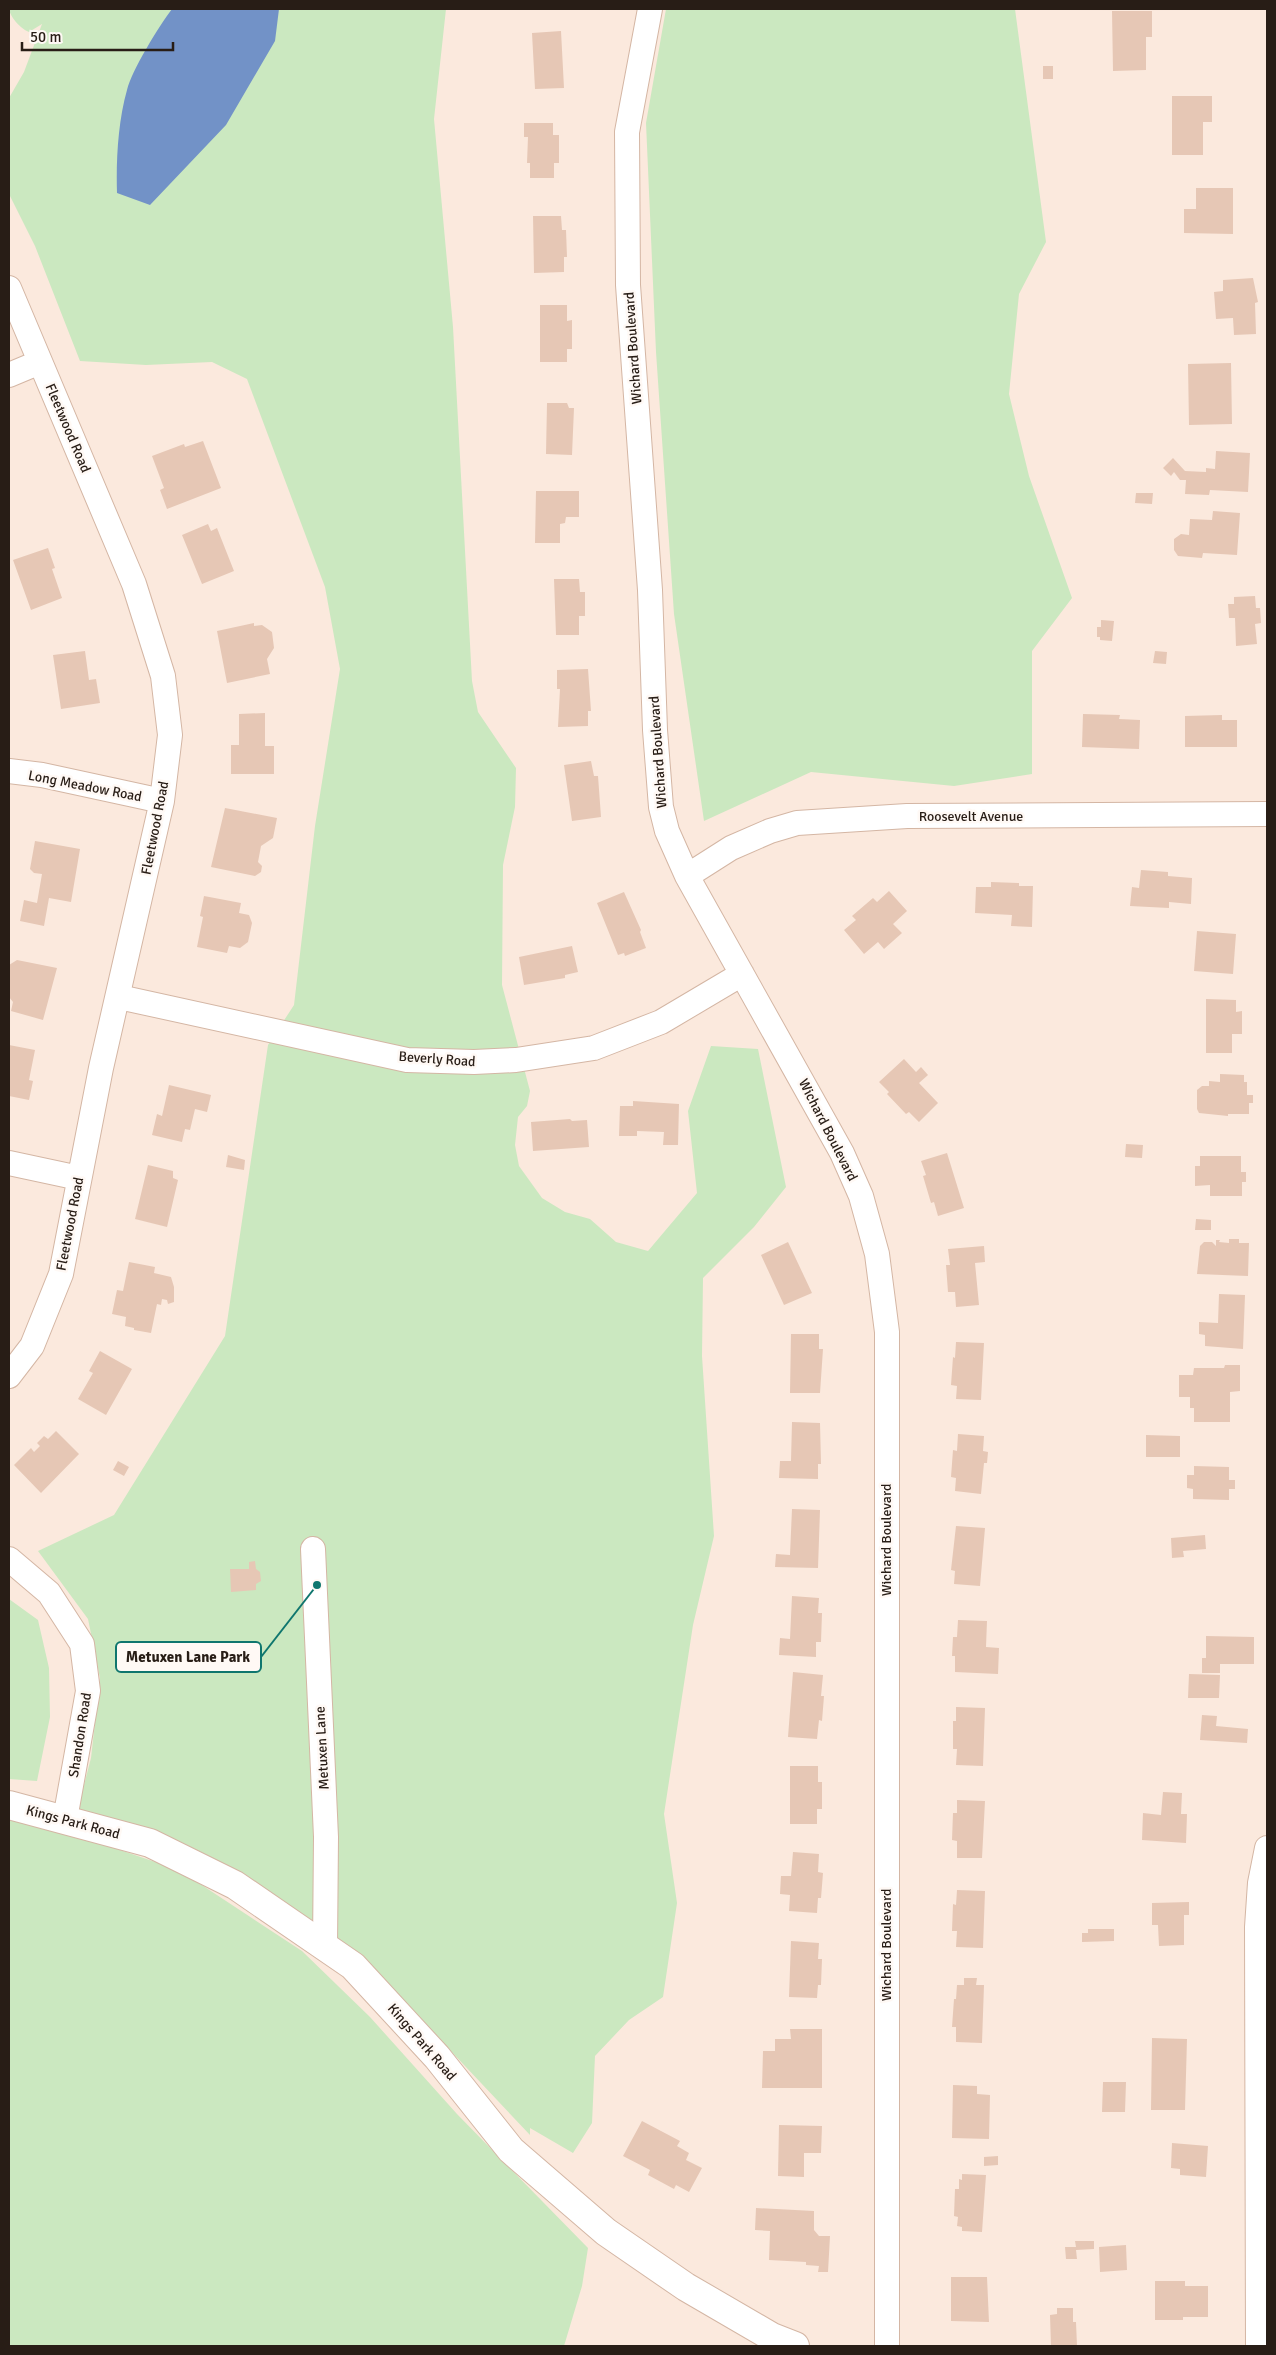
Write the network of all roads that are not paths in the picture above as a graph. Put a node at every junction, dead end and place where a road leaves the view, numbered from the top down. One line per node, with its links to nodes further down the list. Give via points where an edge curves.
1 (650, 9): 8 (street, Wichard Boulevard, via 627,132 628,284 650,590 661,807 667,831)
2 (9, 288): 3 (street, Fleetwood Road)
3 (40, 362): 4 (street); 6 (street, Fleetwood Road, via 134,584 163,676 170,735)
4 (9, 375)
5 (9, 771): 6 (street, Long Meadow Road)
6 (162, 801): 10 (street, Fleetwood Road)
7 (1267, 814): 8 (street, Roosevelt Avenue, via 907,816 797,823 770,830 731,848)
8 (687, 876): 9 (street, Wichard Boulevard)
9 (742, 974): 10 (street, Beverly Road, via 661,1022 603,1045 556,1055 474,1062 407,1060); 21 (street, Wichard Boulevard, via 842,1153 861,1196 877,1254 888,1332)
10 (119, 997): 12 (street, Fleetwood Road)
11 (9, 1163): 12 (street)
12 (79, 1178): 13 (street, Fleetwood Road, via 61,1274 32,1346)
13 (9, 1376)
14 (313, 1549): 19 (street, Metuxen Lane, via 326,1837)
15 (9, 1559): 17 (street, Shandon Road, via 49,1593 82,1644 88,1691)
16 (9, 1805): 17 (street, Kings Park Road)
17 (65, 1819): 19 (street, Kings Park Road, via 150,1843 218,1876)
18 (1267, 1848): 22 (street, via 1257,1927)
19 (325, 1947): 20 (street, Kings Park Road, via 353,1966 431,2050 511,2150 606,2232 686,2287 772,2337)
20 (795, 2346)
21 (887, 2346)
22 (1258, 2346)

